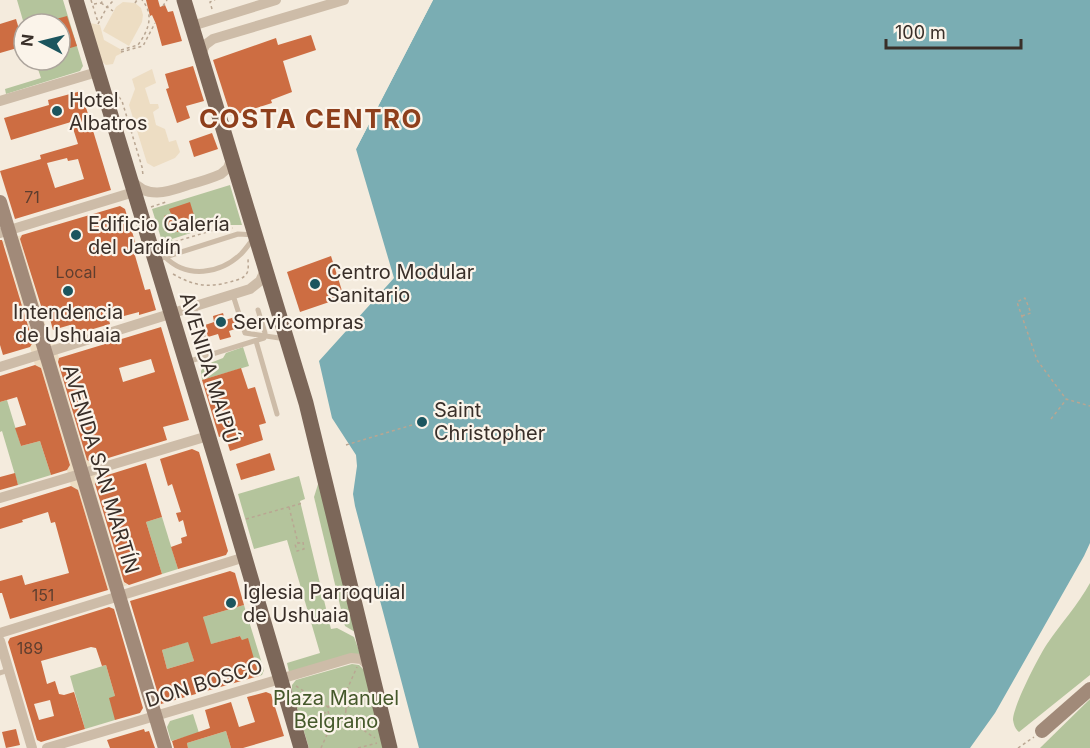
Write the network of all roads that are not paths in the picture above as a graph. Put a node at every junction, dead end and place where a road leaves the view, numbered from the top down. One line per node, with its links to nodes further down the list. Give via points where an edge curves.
1 (75, 0): 7 (main road, AVENIDA MAIPÚ)
2 (184, 0): 5 (main road)
3 (276, 0): 5 (street)
4 (344, 0): 6 (street, via 213,39 204,45)
5 (192, 26): 6 (main road)
6 (201, 56): 9 (main road)
7 (97, 72): 8 (street); 10 (main road, AVENIDA MAIPÚ)
8 (0, 101)
9 (232, 157): 10 (street, via 228,168 220,174 162,193 145,191); 14 (main road)
10 (129, 177): 11 (main road, AVENIDA MAIPÚ)
11 (134, 192): 13 (street); 15 (main road, AVENIDA MAIPÚ)
12 (0, 202): 13 (main road, AVENIDA SAN MARTÍN)
13 (4, 232): 24 (main road, AVENIDA SAN MARTÍN)
14 (252, 234): 15 (lane); 15 (lane, via 245,249 234,259 206,271 186,271); 16 (main road)
15 (160, 259): 20 (main road, AVENIDA MAIPÚ)
16 (266, 267): 17 (street, via 256,285); 22 (main road)
17 (233, 295): 18 (street); 21 (lane, via 245,333)
18 (194, 307): 20 (street); 25 (lane)
19 (258, 310): 21 (lane)
20 (171, 314): 24 (street); 26 (main road, AVENIDA MAIPÚ)
21 (265, 336): 22 (lane); 23 (lane)
22 (287, 339): 36 (main road, via 306,403)
23 (256, 340): 25 (lane); 28 (lane)
24 (45, 353): 27 (street); 30 (main road, AVENIDA SAN MARTÍN)
25 (209, 355): 26 (lane)
26 (185, 362): 29 (main road, AVENIDA MAIPÚ)
27 (0, 367)
28 (277, 414)
29 (208, 436): 30 (street); 32 (main road, AVENIDA MAIPÚ)
30 (82, 474): 31 (street); 33 (main road, AVENIDA SAN MARTÍN)
31 (0, 498)
32 (245, 557): 33 (street); 38 (main road, AVENIDA MAIPÚ)
33 (118, 596): 34 (street); 40 (main road, AVENIDA SAN MARTÍN)
34 (0, 633)
35 (0, 641): 37 (street)
36 (360, 667): 38 (street, DON BOSCO, via 361,658 351,658); 46 (main road)
37 (4, 672): 42 (street)
38 (280, 679): 40 (street, DON BOSCO); 45 (main road, AVENIDA MAIPÚ)
39 (1090, 689): 41 (main road)
40 (156, 716): 43 (street, DON BOSCO); 44 (main road, AVENIDA SAN MARTÍN)
41 (1042, 731)
42 (32, 748)
43 (47, 748)
44 (165, 748)
45 (301, 748)
46 (390, 748)

